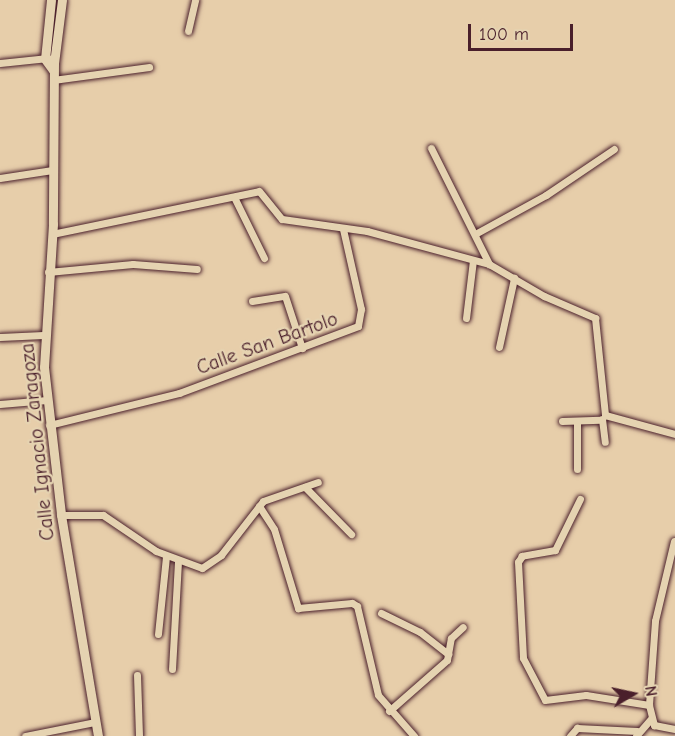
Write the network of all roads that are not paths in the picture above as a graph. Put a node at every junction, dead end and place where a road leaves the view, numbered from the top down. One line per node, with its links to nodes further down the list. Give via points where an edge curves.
1 (51, 0): 5 (street)
2 (62, 0): 5 (street)
3 (195, 0): 4 (street)
4 (188, 31)
5 (46, 59): 6 (street); 8 (street, Calle Ignacio Zaragoza)
6 (0, 63)
7 (149, 67): 8 (street)
8 (53, 75): 11 (street, Calle Ignacio Zaragoza)
9 (431, 148): 16 (street)
10 (614, 149): 16 (street, via 546,195)
11 (52, 170): 12 (street); 15 (street, Calle Ignacio Zaragoza)
12 (0, 178)
13 (234, 197): 14 (street, via 259,191 282,219); 15 (street); 17 (street)
14 (343, 229): 18 (street, via 386,236); 28 (street, Calle San Bartolo, via 359,295 360,323 352,330)
15 (52, 234): 21 (street, Calle Ignacio Zaragoza)
16 (475, 234): 19 (street)
17 (264, 258)
18 (473, 260): 19 (street); 24 (street)
19 (489, 264): 22 (street)
20 (196, 269): 21 (street, via 133,264)
21 (48, 272): 25 (street, Calle Ignacio Zaragoza)
22 (514, 278): 27 (street); 31 (street, via 595,318)
23 (252, 301): 28 (street, via 285,296)
24 (466, 318)
25 (44, 335): 26 (street); 29 (street, Calle Ignacio Zaragoza)
26 (0, 337)
27 (499, 347)
28 (302, 348): 34 (street, Calle San Bartolo, via 179,393)
29 (47, 400): 30 (street); 34 (street, Calle Ignacio Zaragoza)
30 (0, 404)
31 (603, 418): 33 (street); 35 (street); 36 (street)
32 (562, 421): 33 (street)
33 (577, 422): 37 (street)
34 (49, 425): 42 (street, Calle Ignacio Zaragoza)
35 (675, 434)
36 (605, 442)
37 (577, 469)
38 (318, 482): 39 (street)
39 (305, 487): 41 (street, via 268,498); 43 (street)
40 (580, 499): 55 (street, via 555,550 522,556 518,562 523,658 545,700 586,695)
41 (259, 506): 46 (street, via 213,564 202,568); 56 (street, via 274,530 298,608 355,604 374,685)
42 (61, 515): 45 (street, via 103,515); 58 (street, Calle Ignacio Zaragoza)
43 (351, 534)
44 (674, 541): 48 (street)
45 (166, 556): 46 (street); 51 (street)
46 (178, 561): 53 (street)
47 (675, 568): 48 (street)
48 (663, 585): 55 (street, via 655,621)
49 (381, 613): 52 (street, via 420,632)
50 (463, 627): 52 (street, via 451,638)
51 (158, 634)
52 (448, 654): 56 (street, via 447,660)
53 (172, 669)
54 (137, 675): 64 (street)
55 (649, 705): 57 (street)
56 (389, 711): 65 (street)
57 (651, 719): 59 (street, via 654,725); 60 (street)
58 (95, 722): 61 (street); 63 (street, Calle Ignacio Zaragoza)
59 (675, 729)
60 (637, 733): 66 (street, via 577,728)
61 (44, 734): 62 (street)
62 (25, 736)
63 (98, 736)
64 (139, 736)
65 (414, 736)
66 (570, 736)

